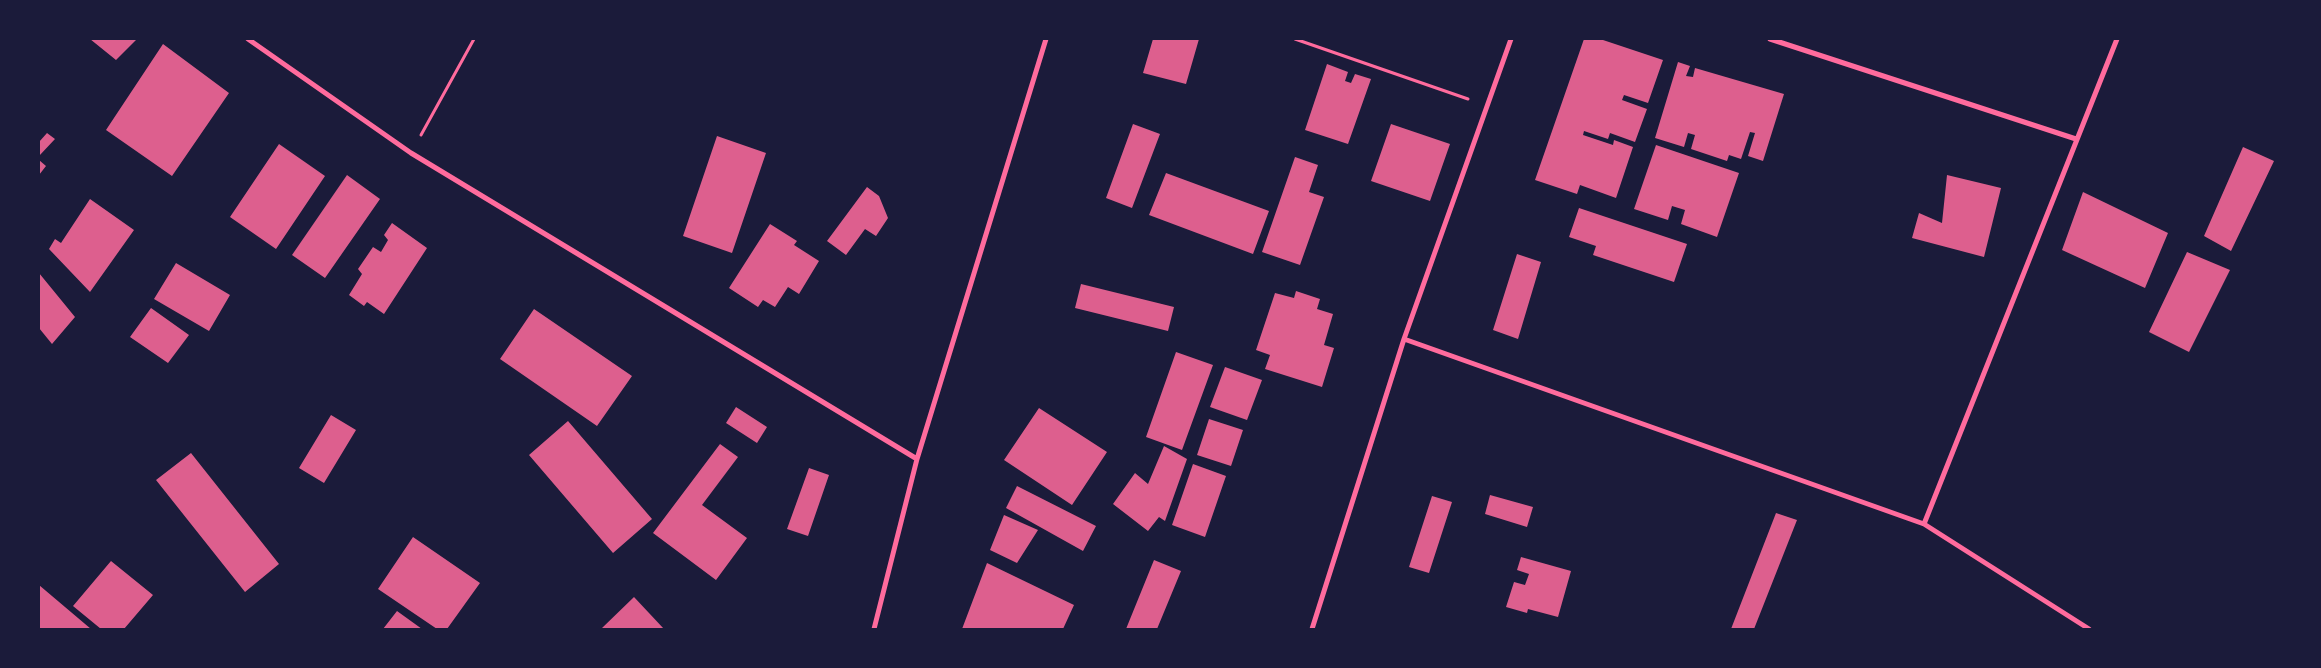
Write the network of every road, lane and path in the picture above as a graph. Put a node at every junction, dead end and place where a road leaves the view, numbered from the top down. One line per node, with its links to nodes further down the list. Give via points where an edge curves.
1 (248, 39): 10 (street)
2 (474, 39): 10 (path)
3 (1046, 39): 12 (street)
4 (1295, 39): 8 (path)
5 (1512, 39): 8 (street)
6 (1770, 39): 9 (street)
7 (2117, 39): 9 (street)
8 (1487, 106): 11 (street)
9 (2076, 139): 13 (street)
10 (411, 153): 12 (street)
11 (1404, 340): 13 (street); 15 (street)
12 (917, 459): 14 (street)
13 (1924, 524): 16 (street)
14 (874, 629)
15 (1312, 629)
16 (2089, 629)

